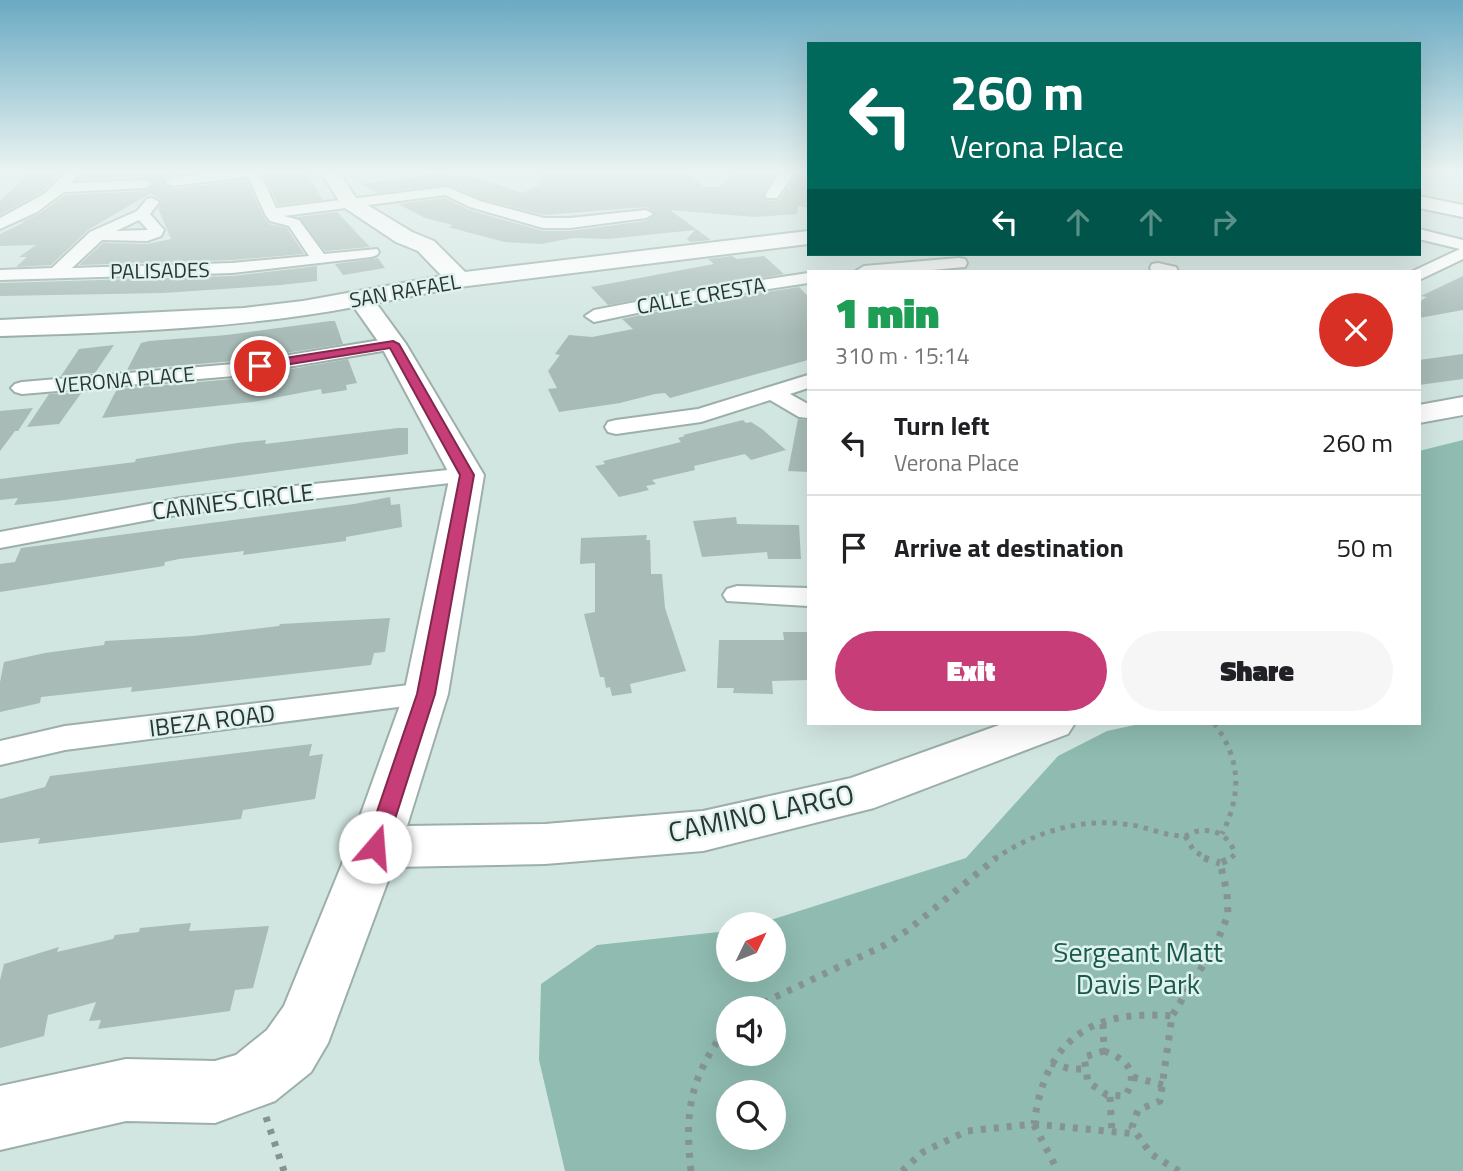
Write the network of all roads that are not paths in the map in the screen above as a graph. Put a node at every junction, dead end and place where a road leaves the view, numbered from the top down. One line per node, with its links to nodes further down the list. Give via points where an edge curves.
1 (111, 227): 6 (street)
2 (155, 227): 6 (street, via 155,233 146,236)
3 (296, 227): 11 (street)
4 (388, 227): 18 (street, via 426,246)
5 (1421, 234): 8 (street)
6 (96, 235): 14 (street)
7 (807, 237): 18 (street, SAN RAFAEL)
8 (1463, 245)
9 (371, 252): 11 (street, PALISADES)
10 (1463, 253): 15 (street)
11 (318, 259): 14 (street, PALISADES, via 170,272)
12 (962, 263): 13 (street)
13 (876, 270)
14 (59, 271): 16 (street, PALISADES)
15 (1421, 274)
16 (0, 275)
17 (807, 278): 20 (street, CALLE CRESTA)
18 (459, 280): 19 (street, SAN RAFAEL)
19 (361, 299): 21 (street, SAN RAFAEL, via 196,321); 22 (street)
20 (594, 316)
21 (0, 328)
22 (393, 344): 24 (street, VERONA PLACE, via 234,370); 30 (street)
23 (807, 381): 25 (street)
24 (22, 388)
25 (771, 391): 27 (street); 29 (street, via 701,415)
26 (1463, 406): 28 (street)
27 (807, 412)
28 (1421, 414)
29 (616, 427)
30 (467, 475): 31 (street, CANNES CIRCLE, via 181,506); 34 (street)
31 (0, 540)
32 (737, 595): 33 (street)
33 (807, 597)
34 (426, 694): 36 (street, IBEZA ROAD, via 65,738); 37 (street)
35 (1047, 725): 37 (street, CAMINO LARGO, via 857,795 703,831 545,844)
36 (0, 753)
37 (375, 847): 38 (street, via 307,1023 271,1065 215,1092 126,1090)
38 (0, 1118)

